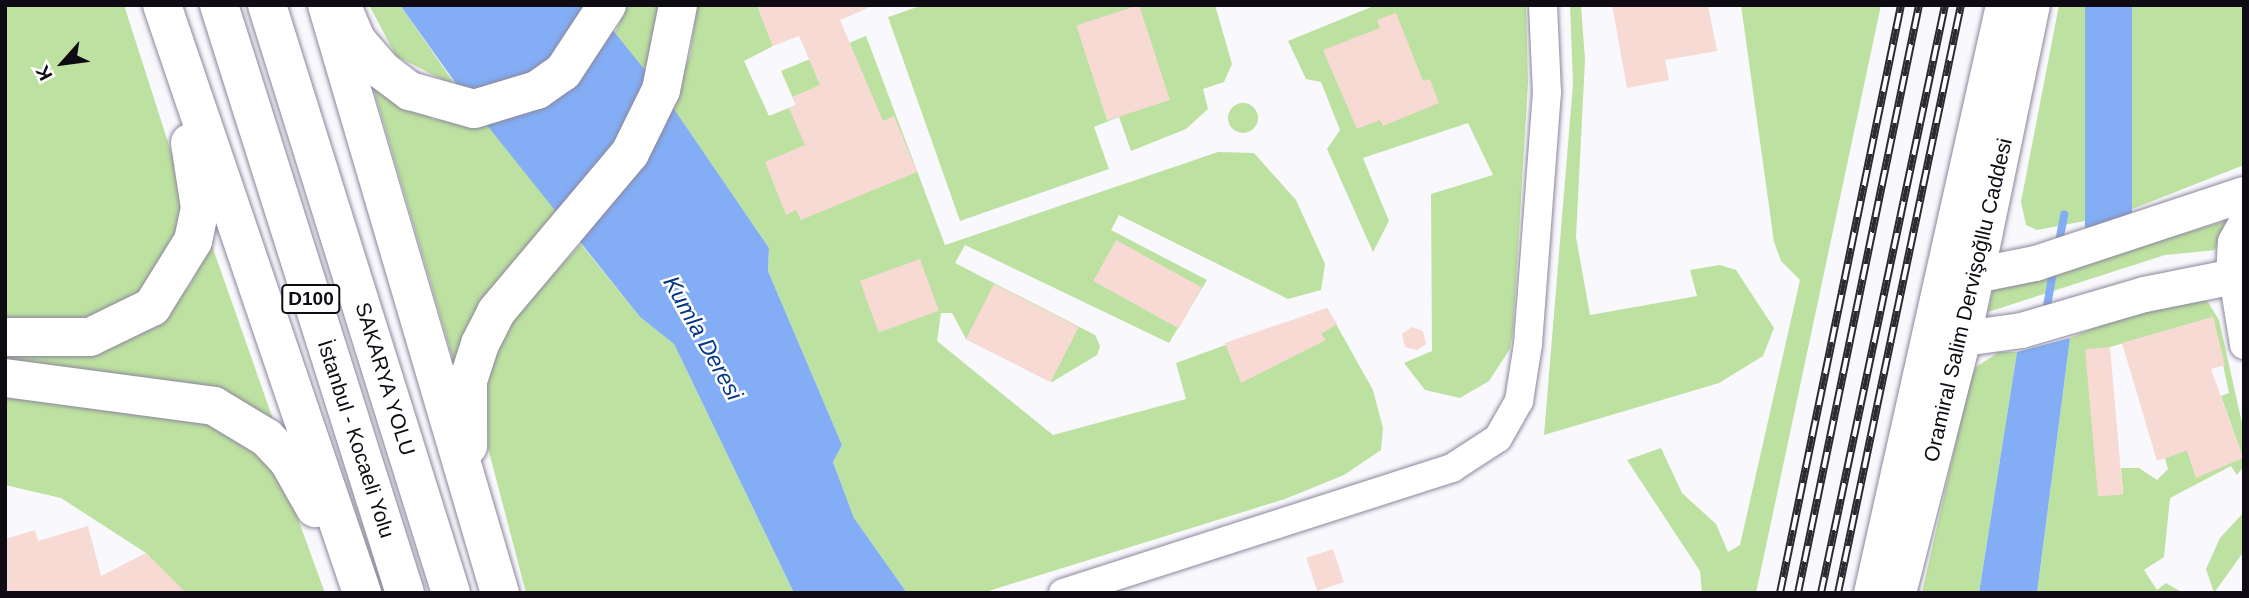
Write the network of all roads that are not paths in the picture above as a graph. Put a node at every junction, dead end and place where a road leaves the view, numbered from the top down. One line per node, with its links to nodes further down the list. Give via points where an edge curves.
1 (219, 5): 24 (highway, İstanbul - Kocaeli Yolu / D100)
2 (267, 5): 25 (highway, SAKARYA YOLU / D100)
3 (327, 5): 21 (highway)
4 (342, 5): 10 (highway, via 357,41 383,71 410,90 474,110 537,90 563,72)
5 (678, 5): 21 (highway, via 661,90 630,153 496,312 480,344 466,423)
6 (1543, 5): 27 (street, via 1547,93 1528,344 1519,401 1498,438 1452,468)
7 (2003, 5): 16 (main road, Oramiral Salim Dervişoğllu Caddesi)
8 (2032, 5): 12 (main road, Oramiral Salim Dervişoğllu Caddesi)
9 (163, 8): 17 (highway, via 200,208 182,267 152,307 113,329 68,341); 23 (highway)
10 (605, 12)
11 (2244, 194): 14 (main road)
12 (1990, 208): 14 (main road, via 2003,233); 16 (main road, Oramiral Salim Dervişoğllu Caddesi)
13 (2244, 226): 15 (main road)
14 (2041, 258): 16 (main road)
15 (2238, 275): 18 (main road, via 2021,330); 19 (street)
16 (1960, 279): 18 (main road, Oramiral Salim Dervişoğllu Caddesi)
17 (5, 337)
18 (1947, 341): 28 (main road, Oramiral Salim Dervişoğllu Caddesi); 29 (main road, Oramiral Salim Dervişoğllu Caddesi)
19 (2244, 345)
20 (5, 378): 22 (highway, via 160,395 238,416 289,461)
21 (472, 507): 26 (highway)
22 (356, 593)
23 (362, 593)
24 (405, 593)
25 (451, 593)
26 (500, 593)
27 (1063, 593)
28 (1871, 593)
29 (1898, 593)

